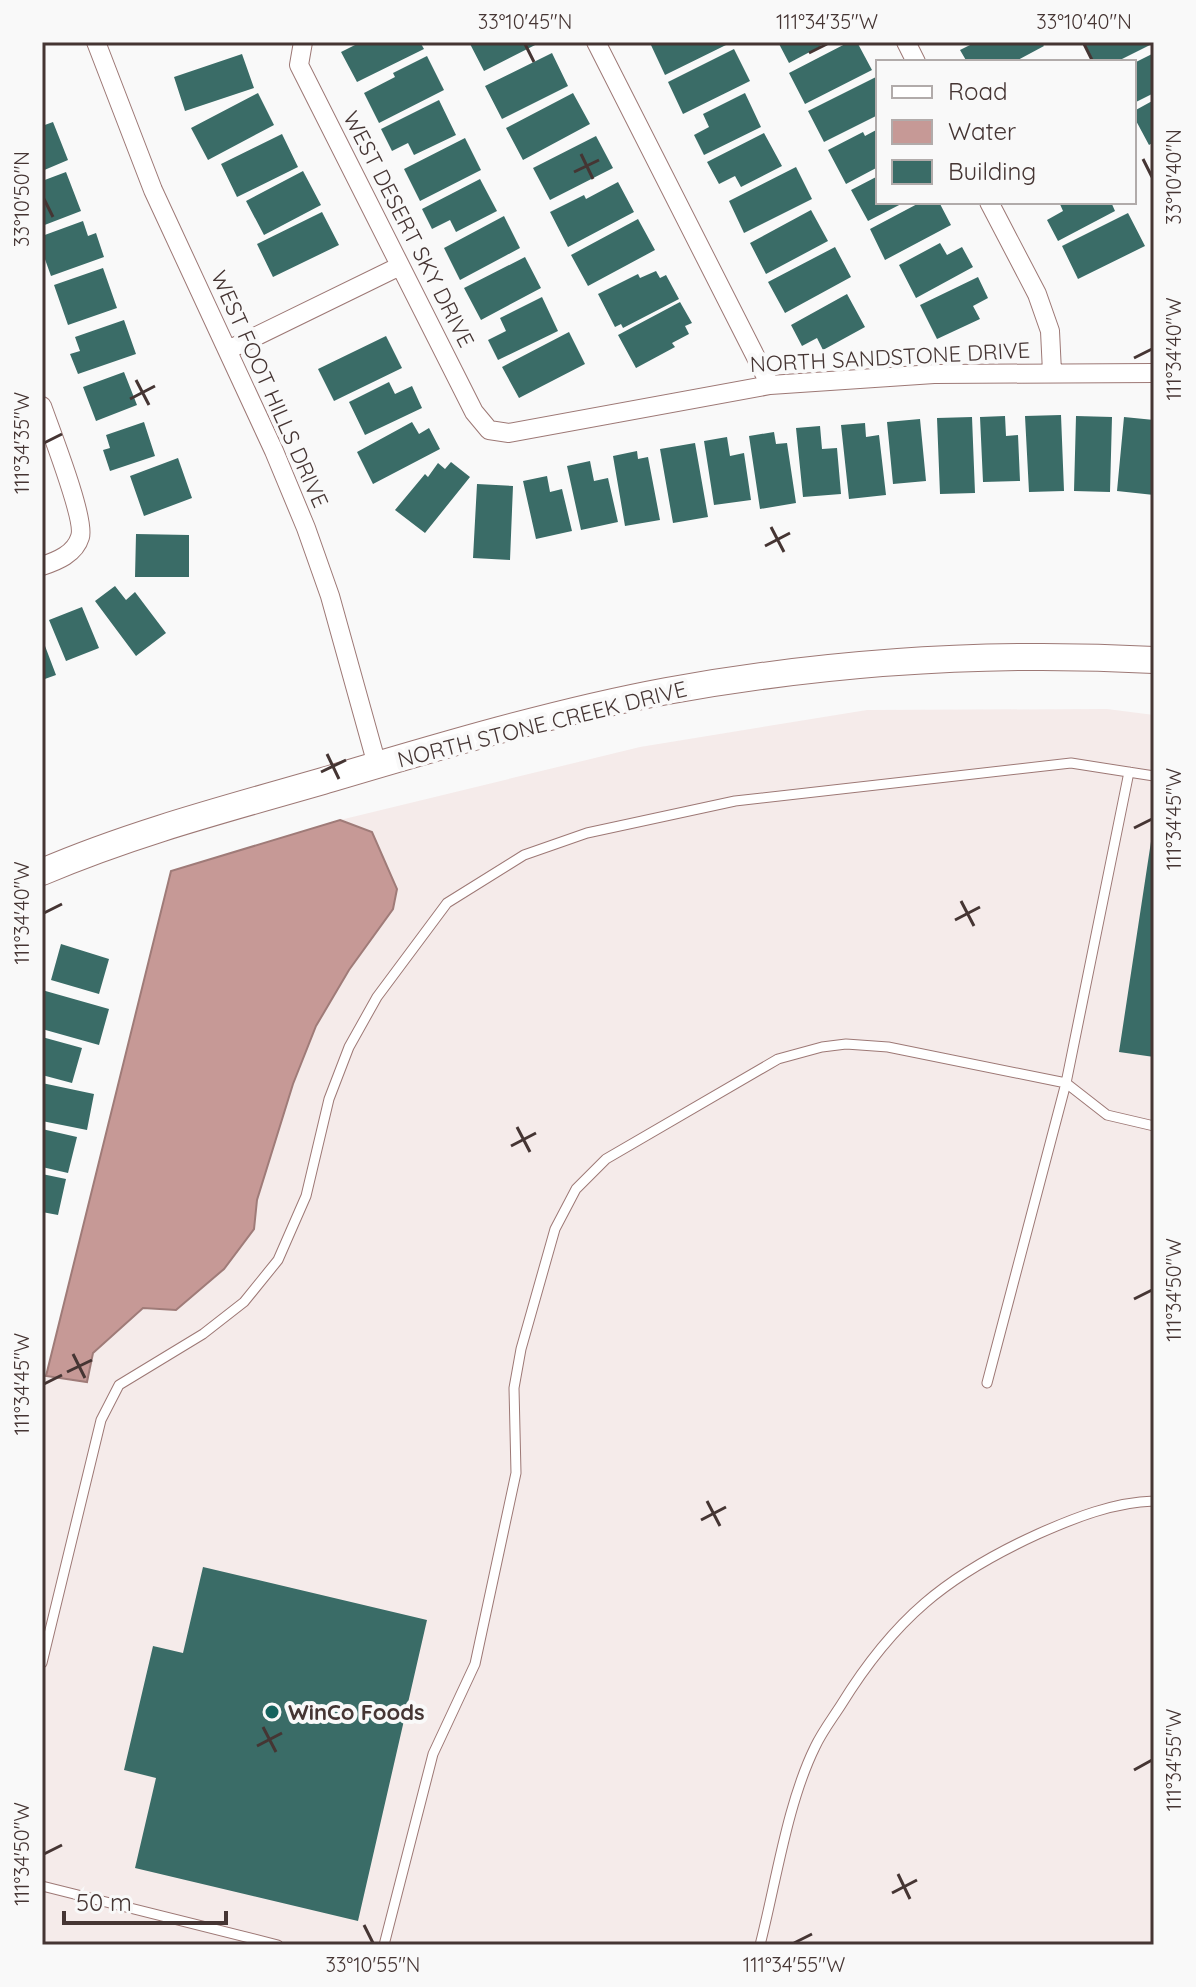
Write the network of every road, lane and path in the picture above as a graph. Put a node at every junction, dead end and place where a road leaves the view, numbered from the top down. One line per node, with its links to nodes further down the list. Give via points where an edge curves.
1 (96, 42): 8 (street, WEST FOOT HILLS DRIVE, via 153,190)
2 (596, 42): 11 (street)
3 (906, 42): 5 (street)
4 (302, 43): 7 (street, WEST DESERT SKY DRIVE, via 299,65)
5 (915, 60)
6 (990, 204): 9 (street, via 1037,294 1050,331)
7 (400, 266): 8 (street); 13 (street, WEST DESERT SKY DRIVE, via 474,412)
8 (228, 350): 16 (street, WEST FOOT HILLS DRIVE, via 306,528)
9 (1052, 372): 10 (street, NORTH SANDSTONE DRIVE); 11 (street, NORTH SANDSTONE DRIVE)
10 (1154, 373)
11 (770, 385): 13 (street, NORTH SANDSTONE DRIVE, via 509,433)
12 (42, 406): 14 (street, via 82,534 59,560)
13 (489, 430)
14 (42, 566)
15 (1154, 660): 16 (street, NORTH STONE CREEK DRIVE, via 902,661 819,669 667,691)
16 (377, 765): 19 (street, NORTH STONE CREEK DRIVE, via 184,821)
17 (1129, 772): 18 (lane); 20 (lane); 24 (lane, via 1071,763 735,801 587,833 524,855 447,903 377,997 349,1047 329,1099 306,1196 278,1260 244,1302 119,1385 101,1420)
18 (1154, 776)
19 (42, 872)
20 (1066, 1083): 21 (lane, via 1107,1115); 22 (lane); 27 (lane, via 888,1047 822,1047 778,1059 606,1159 576,1189 555,1229 521,1349 514,1388 516,1473 475,1664 433,1754)
21 (1154, 1126)
22 (987, 1383)
23 (1154, 1501): 28 (lane, via 1075,1517 1000,1551 901,1623 815,1747 795,1804)
24 (42, 1663)
25 (42, 1886): 26 (lane)
26 (278, 1945)
27 (384, 1945)
28 (760, 1945)

